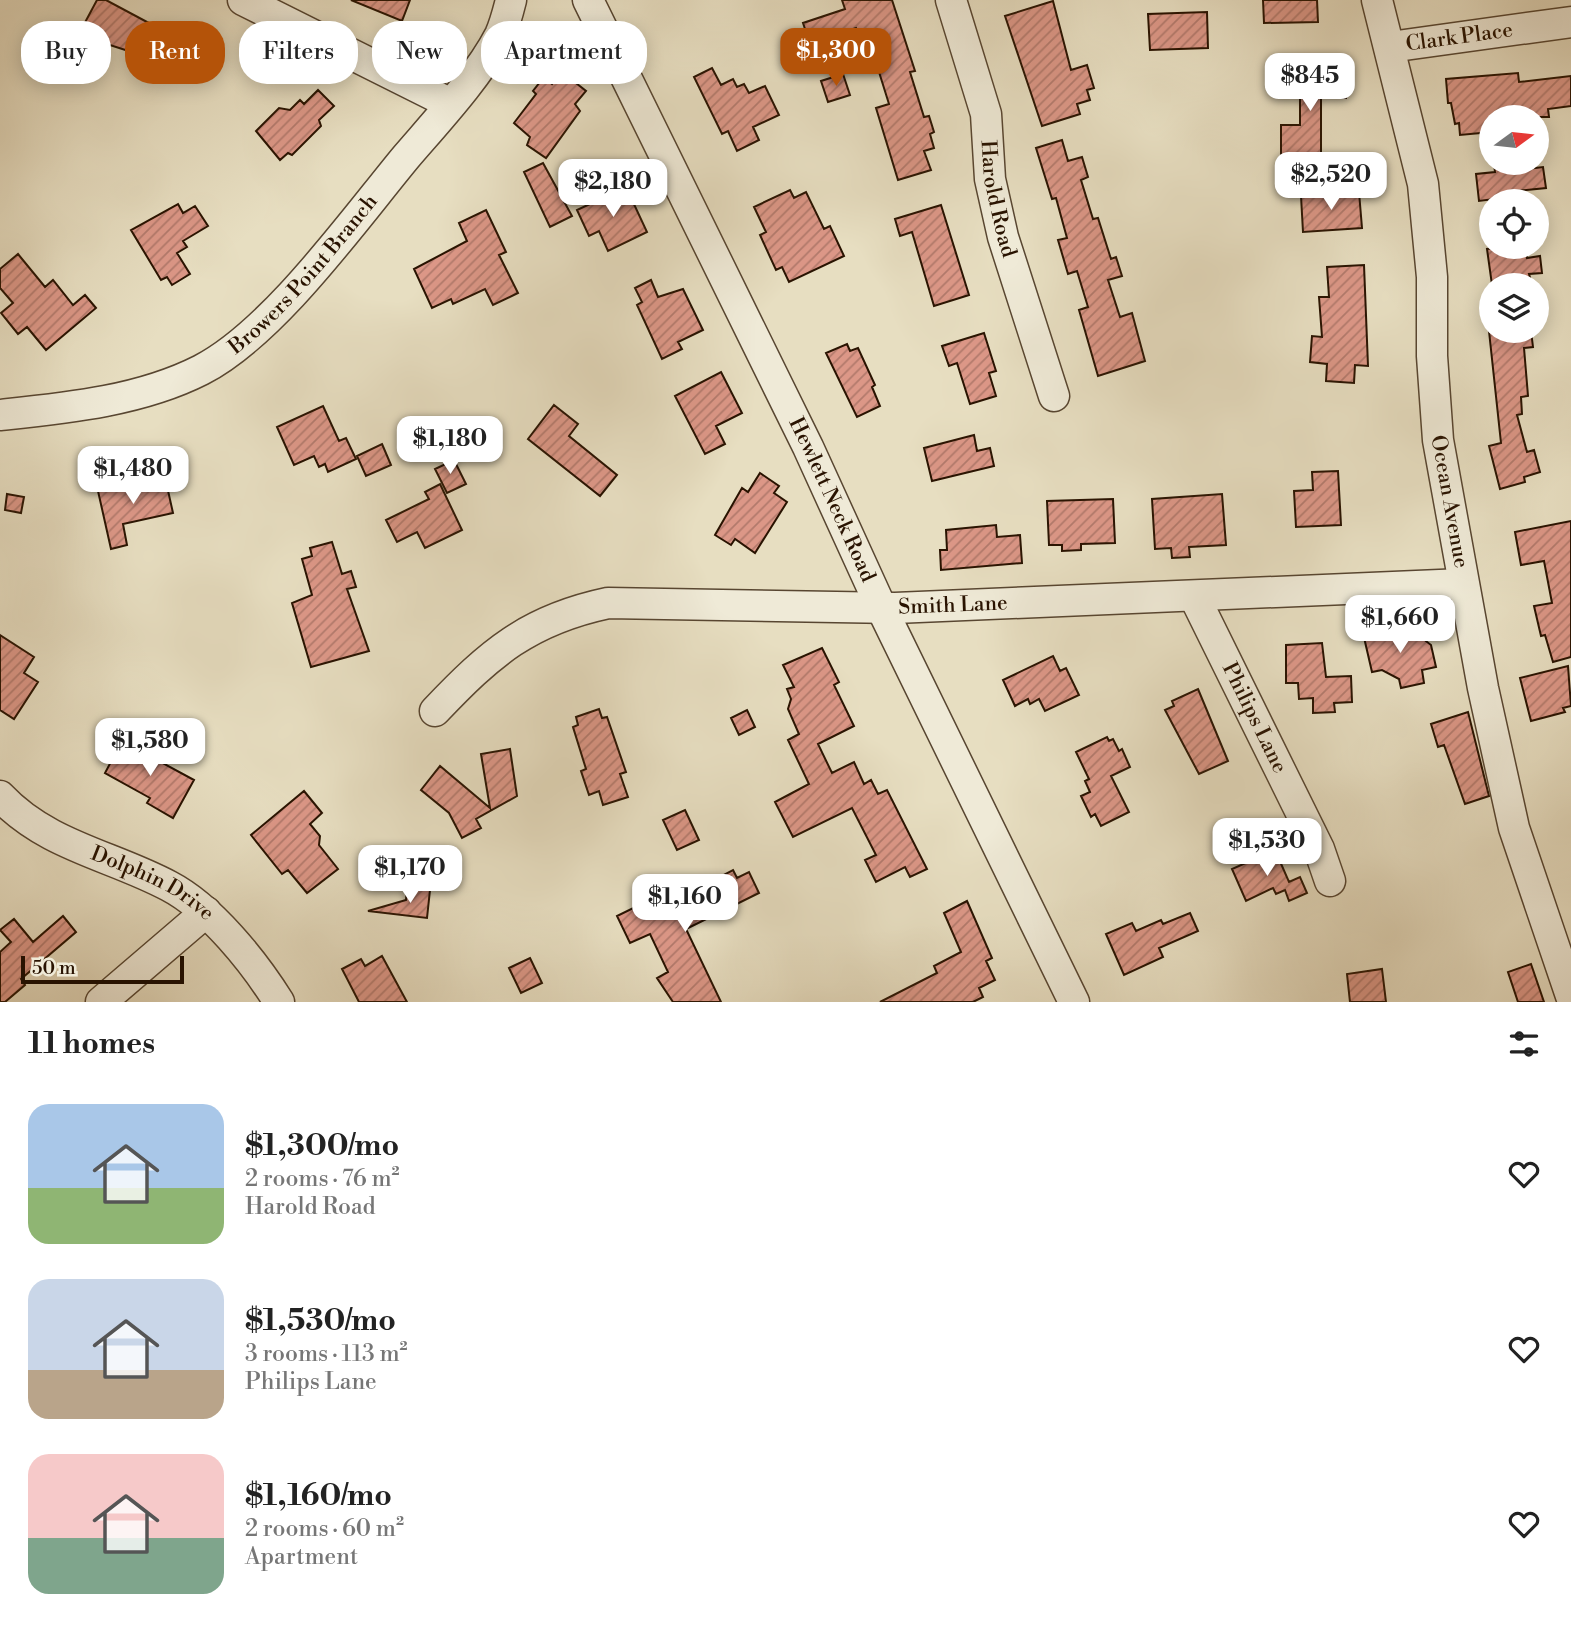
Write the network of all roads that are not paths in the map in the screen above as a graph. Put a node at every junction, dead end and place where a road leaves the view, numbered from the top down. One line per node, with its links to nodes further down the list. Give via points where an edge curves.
1 (243, 0): 8 (street)
2 (511, 0): 8 (street, Browers Point Branch, via 499,37)
3 (588, 0): 13 (street, Hewlett Neck Road, via 808,447)
4 (951, 0): 9 (street, Harold Road, via 986,114 990,179 1003,237)
5 (1377, 0): 7 (street, Ocean Avenue)
6 (1571, 22): 7 (street, Clark Place)
7 (1390, 47): 11 (street, Ocean Avenue, via 1423,184 1432,277 1438,440)
8 (451, 104): 10 (street, Browers Point Branch, via 286,299 236,349 167,385 75,407)
9 (1054, 396)
10 (0, 415)
11 (1463, 584): 12 (street, Smith Lane); 18 (street, Ocean Avenue, via 1514,828)
12 (1194, 596): 13 (street, Smith Lane); 16 (street, Philips Lane, via 1319,849)
13 (881, 607): 14 (street, Smith Lane, via 648,601 569,611 532,627 494,654); 22 (street, Hewlett Neck Road)
14 (435, 711)
15 (0, 796): 17 (street, Dolphin Drive, via 45,833 168,885)
16 (1330, 881)
17 (206, 912): 20 (street); 21 (street, Dolphin Drive)
18 (1565, 960): 19 (street, Ocean Avenue)
19 (1571, 996)
20 (102, 1002)
21 (279, 1002)
22 (1074, 1002)

